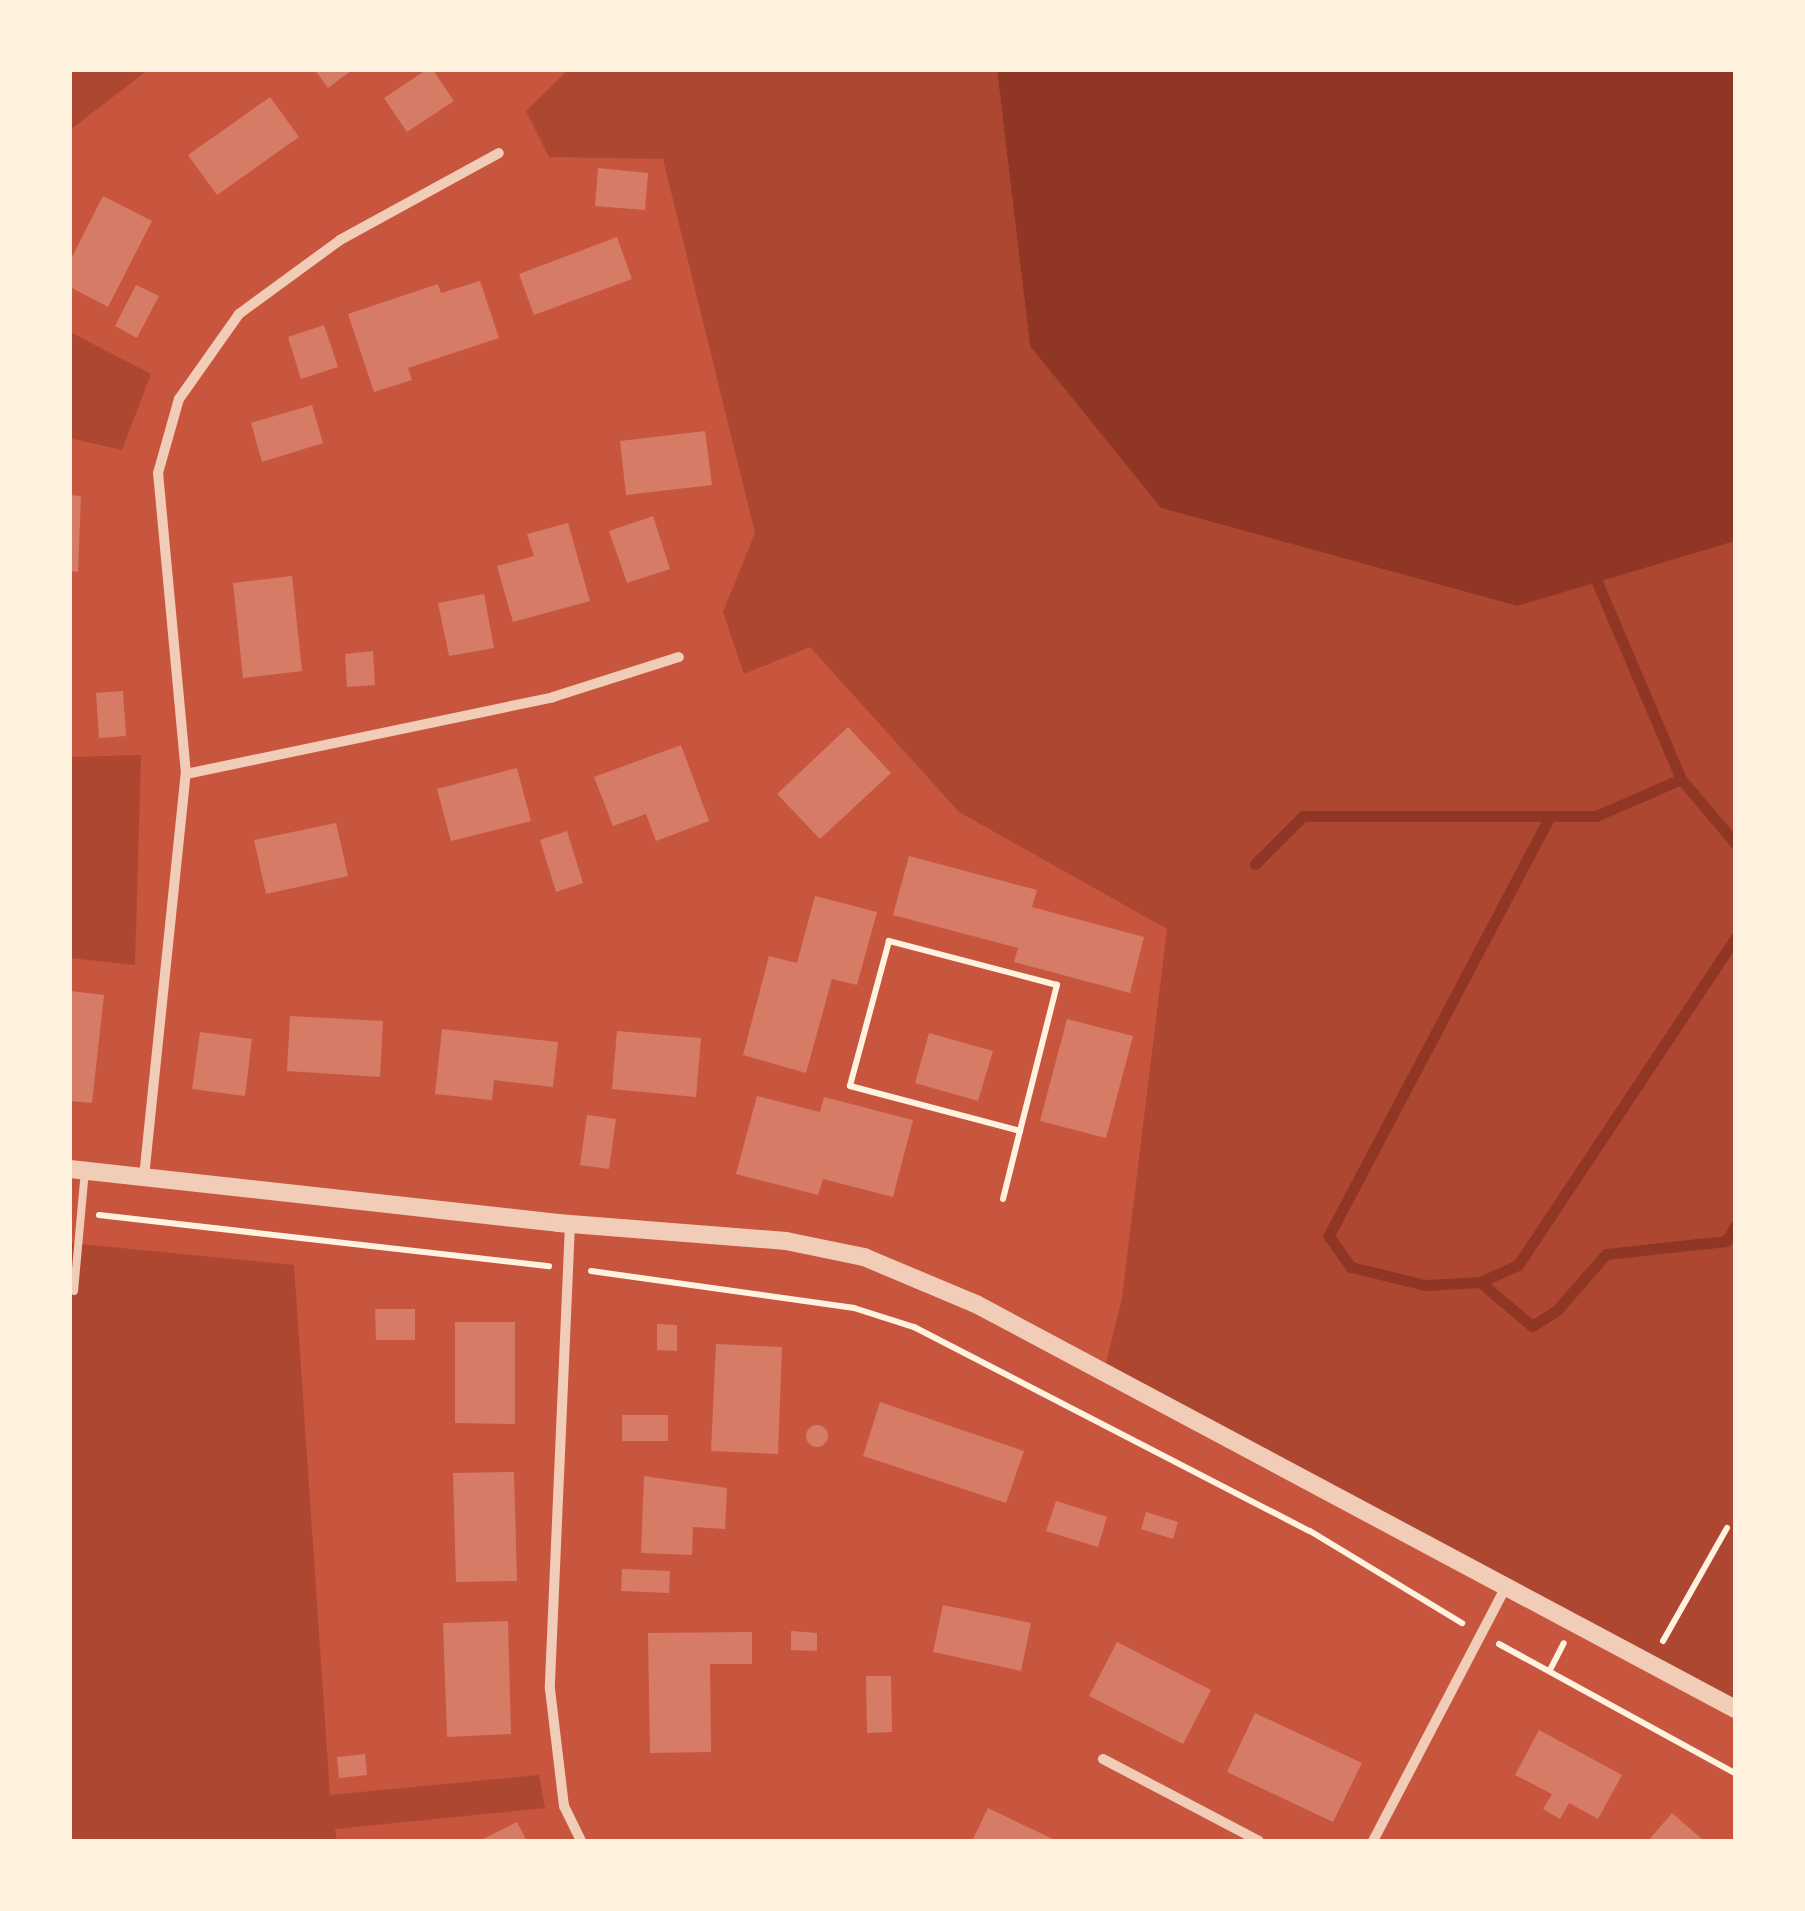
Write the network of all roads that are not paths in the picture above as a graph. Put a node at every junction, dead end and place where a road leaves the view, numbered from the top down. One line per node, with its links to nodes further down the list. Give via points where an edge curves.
1 (499, 153): 3 (street, via 340,240 239,314 179,399 158,473)
2 (679, 657): 3 (street, via 554,697)
3 (186, 774): 5 (street)
4 (78, 1170): 5 (street); 7 (lane, via 82,1213)
5 (144, 1177): 6 (street)
6 (570, 1224): 8 (street, via 786,1240 864,1257 942,1287); 11 (street, via 550,1688 564,1806)
7 (74, 1291)
8 (1505, 1588): 9 (street); 13 (street)
9 (1735, 1709)
10 (1102, 1759): 12 (street)
11 (580, 1841)
12 (1259, 1841)
13 (1373, 1841)

